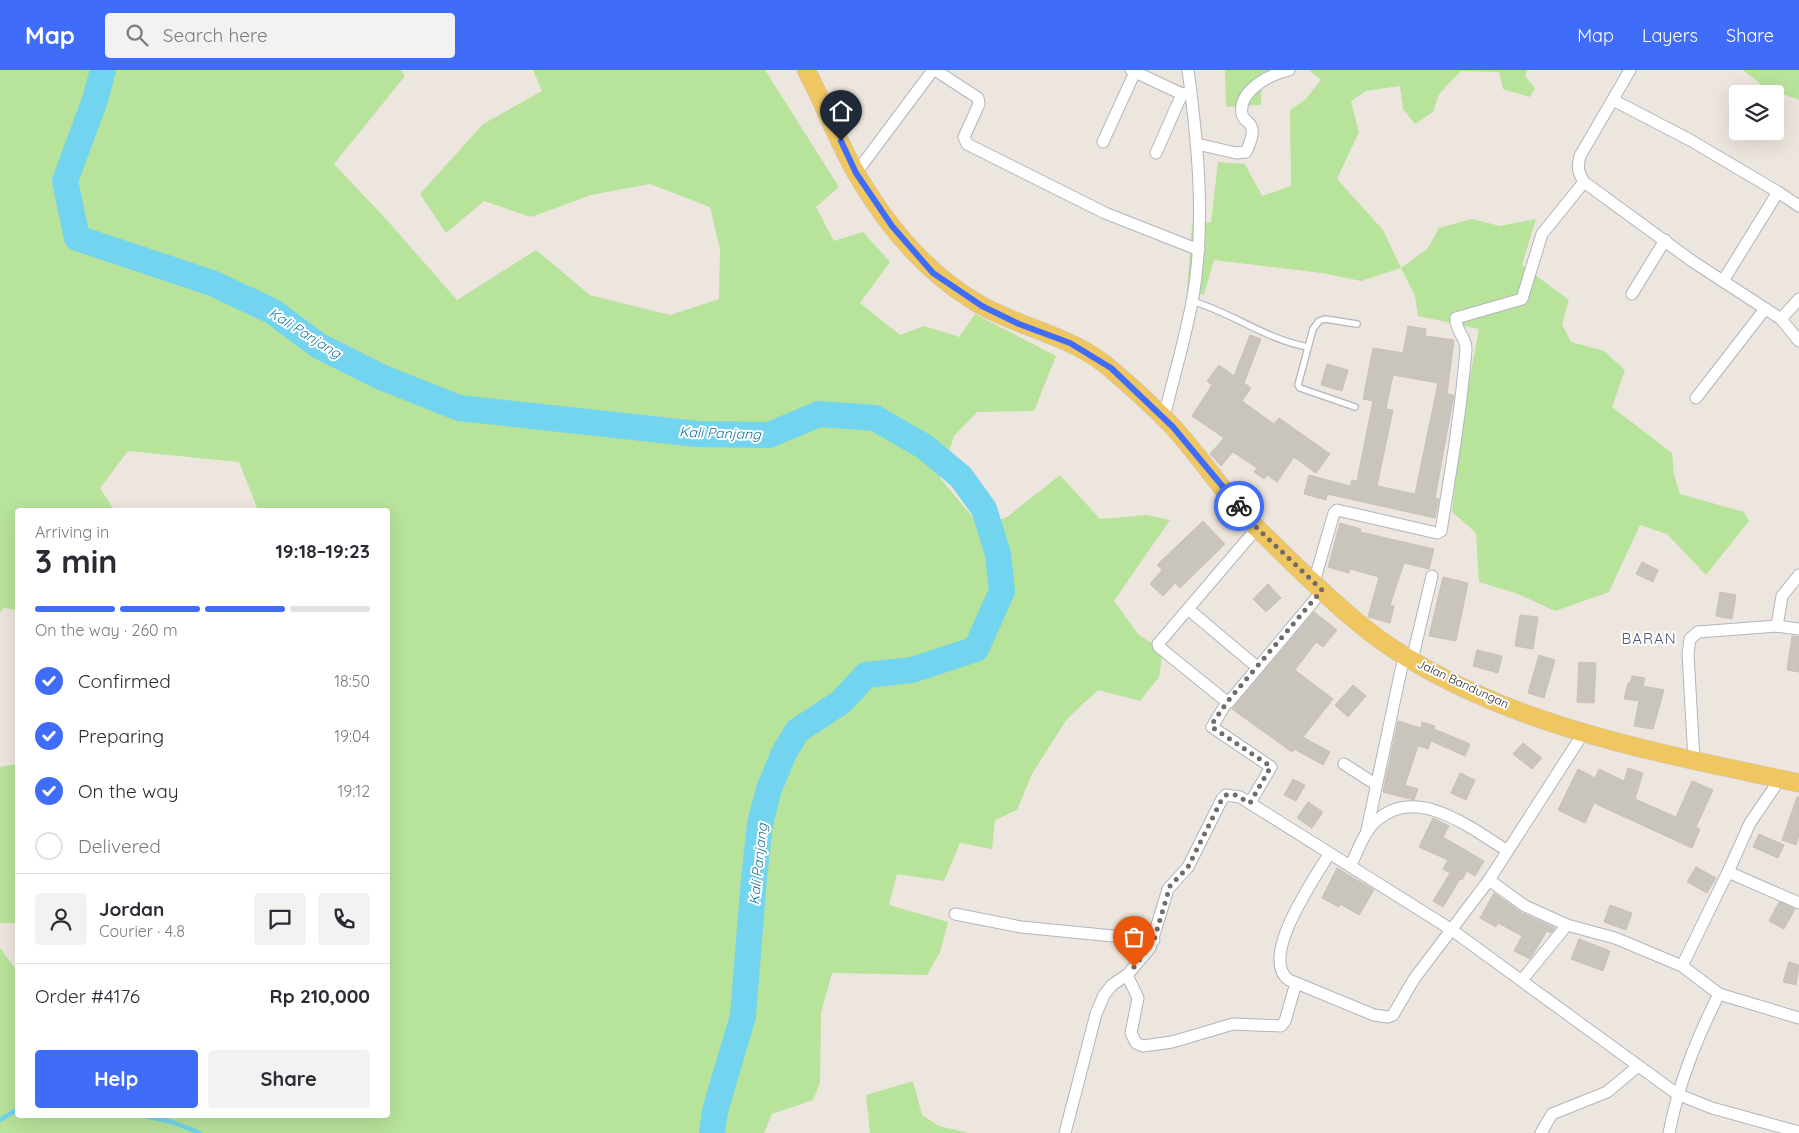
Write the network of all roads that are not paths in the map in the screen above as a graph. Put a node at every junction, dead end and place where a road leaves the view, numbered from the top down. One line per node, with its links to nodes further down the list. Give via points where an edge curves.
1 (806, 70): 12 (main road, Jalan Bandungan)
2 (934, 70): 12 (street); 17 (street, via 978,98 979,104 964,137 967,144 1105,213)
3 (1188, 70): 7 (street)
4 (1289, 70): 10 (street, via 1267,76 1245,100 1242,117 1251,126 1252,133 1246,152 1236,153)
5 (1630, 70): 8 (street)
6 (1133, 71): 7 (street); 9 (street)
7 (1187, 94): 10 (street); 11 (street)
8 (1613, 100): 13 (street, via 1580,156 1577,168); 14 (street, via 1690,140)
9 (1103, 142)
10 (1197, 144): 17 (street)
11 (1156, 153)
12 (856, 173): 29 (main road, Jalan Bandungan, via 892,226 933,273 982,306 1070,343 1098,359)
13 (1584, 182): 16 (street); 33 (street, via 1542,234 1522,299 1456,318 1465,339 1465,352 1461,407 1441,531 1437,533 1337,510)
14 (1778, 192): 15 (street); 18 (street)
15 (1799, 206)
16 (1665, 240): 18 (street); 19 (street)
17 (1198, 250): 21 (street)
18 (1723, 281): 22 (street)
19 (1632, 294)
20 (1799, 299): 23 (street)
21 (1192, 302): 26 (lane, via 1229,314 1276,340); 29 (street, via 1164,413)
22 (1764, 309): 23 (street); 27 (street)
23 (1781, 319): 25 (street)
24 (1357, 324): 26 (lane, via 1325,319 1318,321)
25 (1799, 341)
26 (1308, 347): 28 (lane, via 1299,387)
27 (1696, 398)
28 (1355, 407)
29 (1173, 427): 30 (main road, Jalan Bandungan)
30 (1257, 528): 33 (main road, Jalan Bandungan); 34 (street)
31 (1799, 575): 35 (street, via 1782,596)
32 (1432, 576): 37 (street)
33 (1318, 586): 37 (main road, Jalan Bandungan, via 1386,645); 38 (street)
34 (1188, 609): 38 (street); 39 (street, via 1158,645)
35 (1776, 626): 36 (street); 41 (street, via 1698,632 1690,639)
36 (1799, 629)
37 (1408, 658): 40 (main road, Jalan Bandungan, via 1498,702); 45 (street)
38 (1257, 667): 39 (street)
39 (1227, 702): 46 (street, via 1212,727 1270,767)
40 (1584, 732): 41 (main road, Jalan Bandungan); 48 (street)
41 (1694, 760): 43 (main road, Jalan Bandungan)
42 (1344, 764): 45 (street)
43 (1780, 779): 44 (main road, Jalan Bandungan); 51 (street, via 1750,823)
44 (1799, 783)
45 (1375, 784): 47 (street)
46 (1250, 803): 49 (street); 57 (street, via 1232,794 1222,799 1188,867 1168,890)
47 (1366, 833): 48 (street, via 1385,814 1420,807 1451,817); 50 (street)
48 (1506, 850): 52 (street)
49 (1329, 854): 50 (street); 61 (street, via 1303,897 1281,944 1279,962 1282,971)
50 (1352, 865): 56 (street, via 1391,894)
51 (1728, 872): 53 (street); 58 (street)
52 (1489, 880): 55 (street, via 1525,906); 56 (street)
53 (1799, 903)
54 (955, 914): 57 (street, via 1014,926)
55 (1567, 925): 58 (street, via 1615,938); 60 (street)
56 (1452, 930): 60 (street); 61 (street, via 1388,1017 1374,1015)
57 (1154, 940): 59 (street)
58 (1682, 966): 62 (street)
59 (1127, 975): 61 (street, via 1138,998 1131,1033 1136,1043 1143,1046 1172,1042 1233,1024 1281,1026); 68 (street, via 1108,989 1100,1004)
60 (1522, 980): 64 (street)
61 (1296, 983)
62 (1719, 994): 63 (street); 65 (street)
63 (1799, 1018)
64 (1637, 1067): 65 (street); 69 (street, via 1607,1092 1552,1114)
65 (1677, 1094): 66 (street); 70 (street)
66 (1779, 1130): 67 (street)
67 (1799, 1132)
68 (1065, 1133)
69 (1540, 1133)
70 (1670, 1133)

